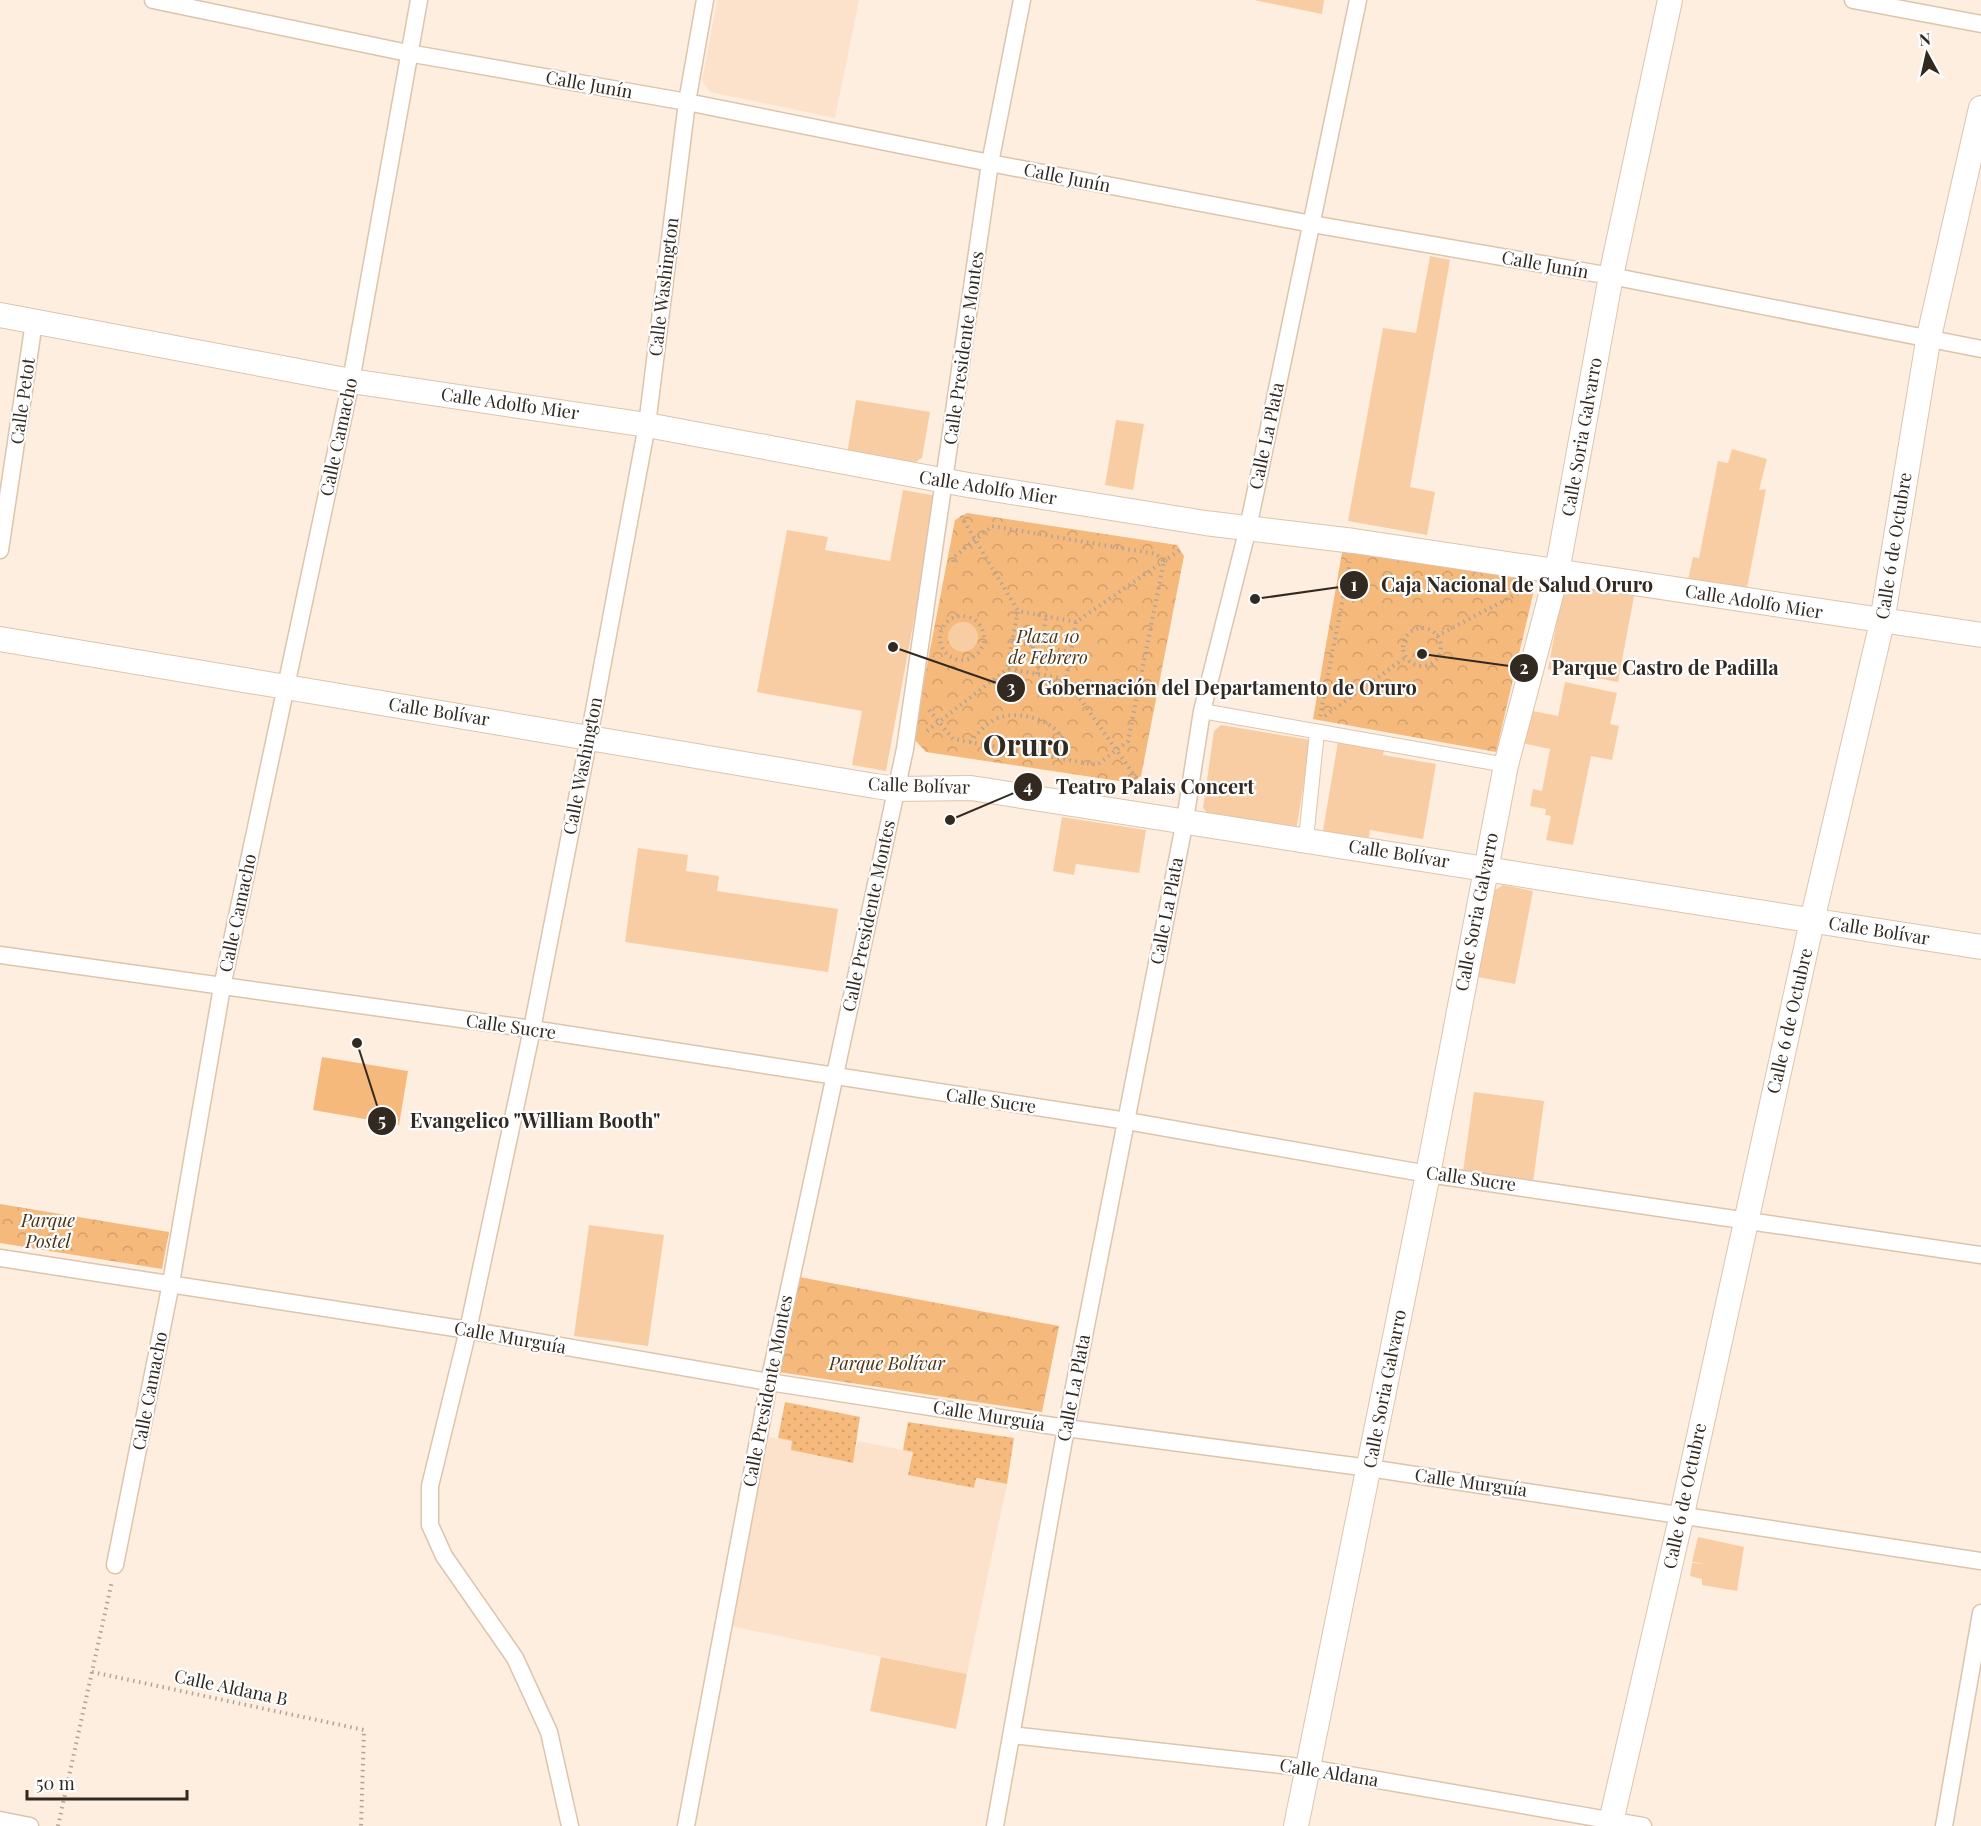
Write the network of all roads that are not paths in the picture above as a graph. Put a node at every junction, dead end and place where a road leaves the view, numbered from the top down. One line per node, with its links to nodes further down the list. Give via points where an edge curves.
1 (153, 0): 9 (street, Calle Junín)
2 (419, 0): 9 (street, Calle Camacho)
3 (705, 0): 10 (street, Calle Washington)
4 (1022, 0): 12 (street, Calle Presidente Montes)
5 (1358, 0): 13 (street, Calle La Plata)
6 (1670, 0): 14 (main road, Calle Soria Galvarro)
7 (1853, 0): 8 (street)
8 (1981, 24)
9 (408, 53): 10 (street, Calle Junín); 19 (street, Calle Camacho)
10 (687, 102): 12 (street, Calle Junín); 20 (street, Calle Washington)
11 (1981, 108): 17 (main road, Calle 6 de Octubre)
12 (990, 163): 13 (street, Calle Junín); 21 (street, Calle Presidente Montes)
13 (1312, 224): 14 (street, Calle Junín); 22 (street, Calle La Plata)
14 (1611, 276): 17 (street, Calle Junín); 24 (main road, Calle Soria Galvarro)
15 (0, 315): 16 (main road, Calle Adolfo Mier)
16 (34, 322): 19 (main road, Calle Adolfo Mier); 23 (street, Calle Petot)
17 (1928, 341): 18 (street, Calle Junín); 25 (main road, Calle 6 de Octubre)
18 (1981, 349)
19 (351, 381): 20 (main road, Calle Adolfo Mier); 28 (street, Calle Camacho)
20 (647, 424): 21 (main road, Calle Adolfo Mier); 31 (street, Calle Washington)
21 (945, 482): 22 (main road, Calle Adolfo Mier); 33 (street, Calle Presidente Montes)
22 (1248, 528): 24 (main road, Calle Adolfo Mier); 29 (street, Calle La Plata)
23 (0, 550)
24 (1557, 572): 25 (main road, Calle Adolfo Mier); 32 (main road, Calle Soria Galvarro)
25 (1882, 622): 26 (main road, Calle Adolfo Mier); 37 (main road, Calle 6 de Octubre)
26 (1981, 635)
27 (0, 639): 28 (main road, Calle Bolívar)
28 (286, 687): 31 (main road, Calle Bolívar); 40 (street, Calle Camacho)
29 (1202, 711): 30 (street); 34 (street, Calle La Plata)
30 (1317, 732): 32 (street); 35 (street)
31 (589, 737): 33 (main road, Calle Bolívar); 41 (street, Calle Washington)
32 (1506, 765): 36 (main road, Calle Soria Galvarro)
33 (896, 789): 34 (main road, Calle Bolívar, via 971,788); 42 (street, Calle Presidente Montes)
34 (1185, 820): 35 (main road, Calle Bolívar); 43 (street, Calle La Plata)
35 (1306, 839): 36 (main road, Calle Bolívar)
36 (1485, 867): 37 (main road, Calle Bolívar); 44 (main road, Calle Soria Galvarro)
37 (1812, 921): 38 (main road, Calle Bolívar); 45 (main road, Calle 6 de Octubre)
38 (1981, 947)
39 (0, 955): 40 (street, Calle Sucre)
40 (222, 987): 41 (street, Calle Sucre); 48 (street, Calle Camacho)
41 (531, 1029): 42 (street, Calle Sucre); 49 (street, Calle Washington)
42 (834, 1077): 43 (street, Calle Sucre); 50 (street, Calle Presidente Montes)
43 (1126, 1121): 44 (street, Calle Sucre); 51 (street, Calle La Plata)
44 (1428, 1174): 45 (street, Calle Sucre); 52 (main road, Calle Soria Galvarro)
45 (1745, 1218): 46 (street, Calle Sucre); 53 (main road, Calle 6 de Octubre)
46 (1981, 1255)
47 (0, 1258): 48 (street, Calle Murguía)
48 (171, 1283): 49 (street, Calle Murguía); 55 (street, Calle Camacho)
49 (468, 1330): 50 (street, Calle Murguía); 62 (street, Calle Washington, via 430,1486 430,1525 444,1556 520,1668 549,1732)
50 (769, 1382): 51 (street, Calle Murguía); 63 (street, Calle Presidente Montes)
51 (1066, 1428): 52 (street, Calle Murguía); 57 (street, Calle La Plata)
52 (1370, 1468): 53 (street, Calle Murguía); 58 (main road, Calle Soria Galvarro, via 1324,1678)
53 (1682, 1514): 54 (street, Calle Murguía); 60 (main road, Calle 6 de Octubre)
54 (1981, 1562)
55 (115, 1565)
56 (1981, 1613): 67 (street)
57 (1012, 1735): 58 (street, Calle Aldana); 64 (street, Calle La Plata)
58 (1309, 1768): 60 (street, Calle Aldana); 65 (main road, Calle Soria Galvarro)
59 (0, 1820): 61 (street)
60 (1610, 1823): 66 (street, Calle Aldana)
61 (30, 1826)
62 (570, 1826)
63 (686, 1826)
64 (995, 1826)
65 (1296, 1826)
66 (1643, 1826)
67 (1944, 1826)

